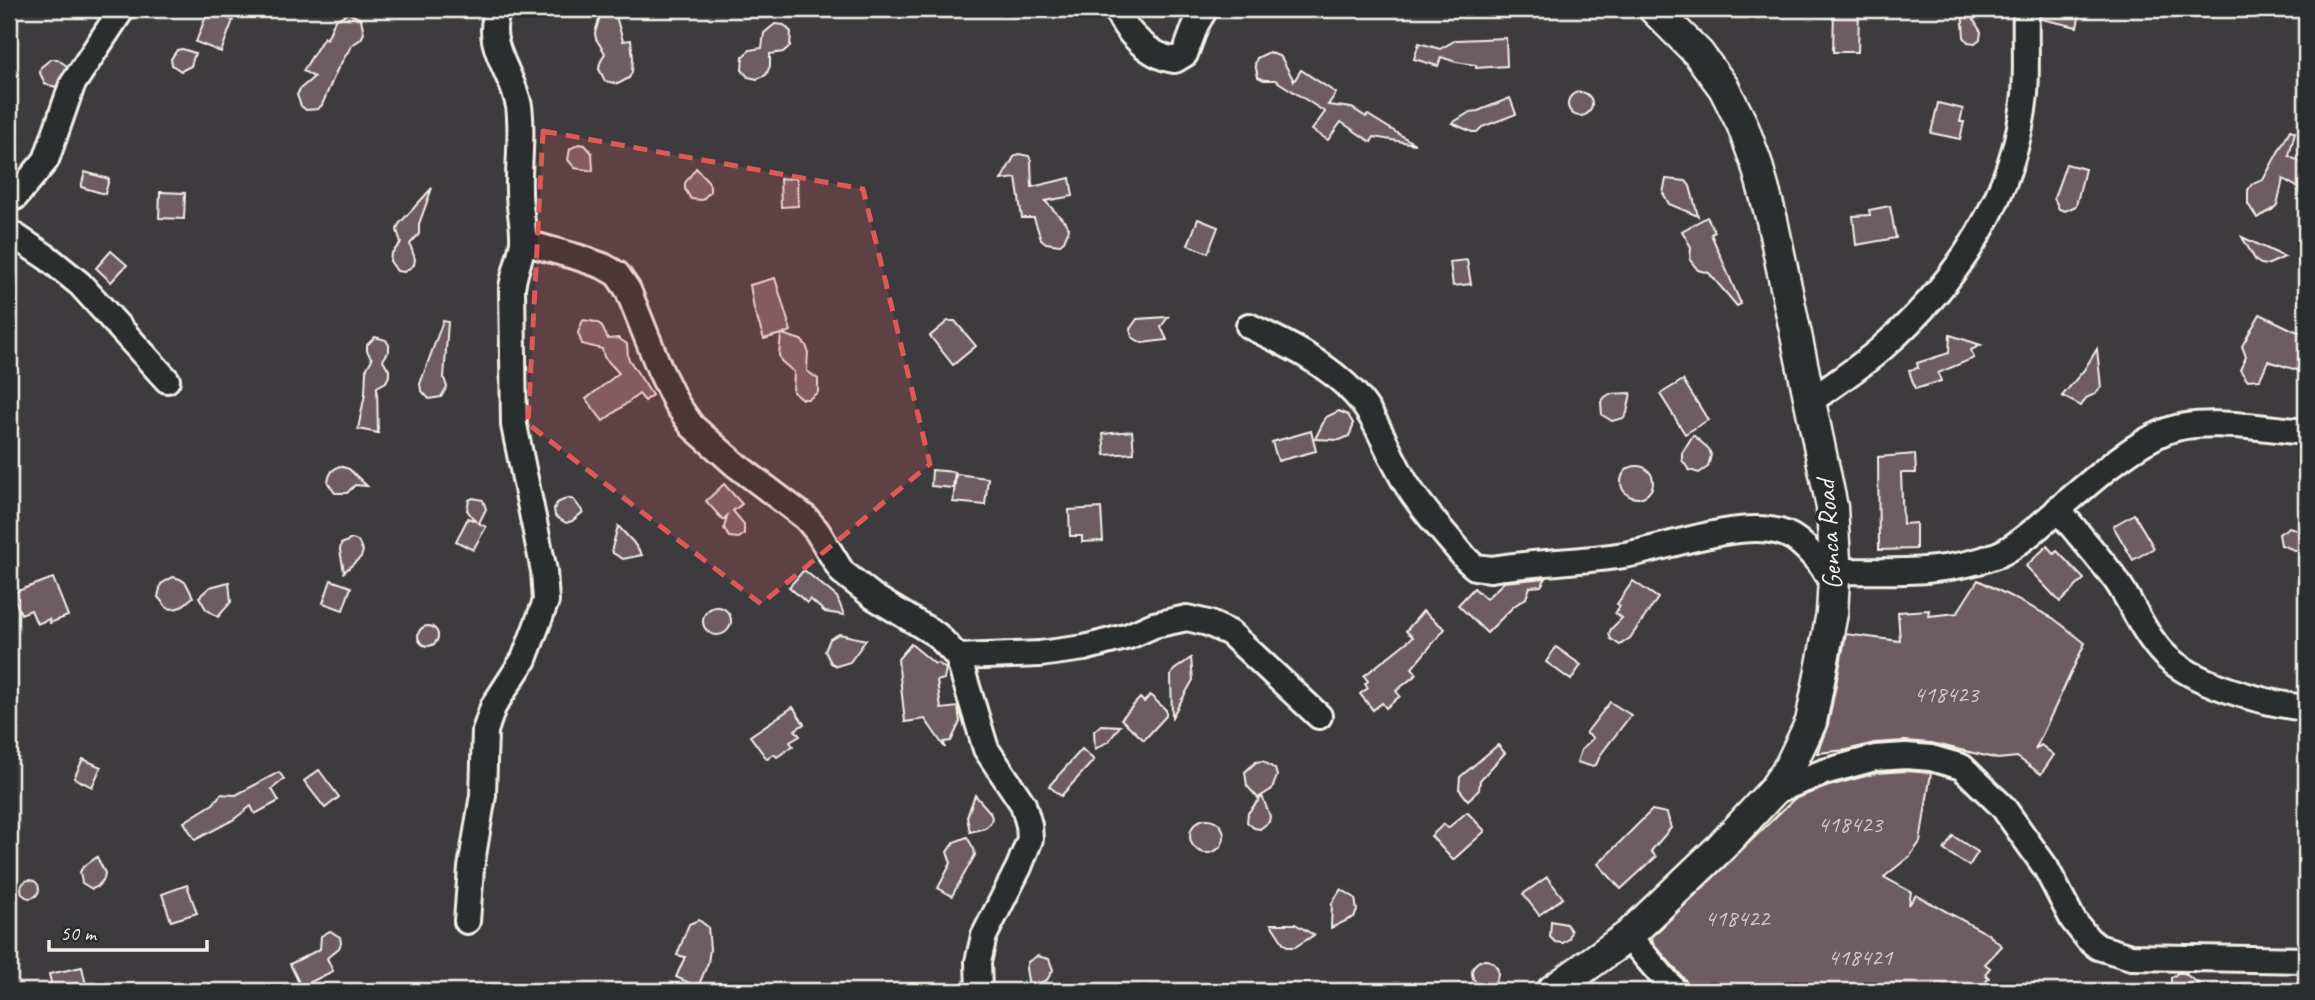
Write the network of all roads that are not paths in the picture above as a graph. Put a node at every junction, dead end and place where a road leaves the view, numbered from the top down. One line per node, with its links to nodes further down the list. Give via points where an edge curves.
1 (122, 9): 7 (street, via 72,85 46,160 15,197)
2 (499, 9): 9 (street, via 493,19 495,43 519,106)
3 (1117, 9): 4 (street, via 1127,28 1147,48 1175,60 1185,54)
4 (1205, 9)
5 (1654, 9): 12 (street, Genca Road, via 1698,53 1724,88 1742,124 1772,220)
6 (2026, 9): 12 (street, via 2025,94 2015,145 1998,200 1969,253 1924,309 1882,348)
7 (9, 198)
8 (9, 232): 11 (street, via 80,284)
9 (523, 242): 16 (street, via 617,274 676,403 692,426 806,518 842,572 937,635); 20 (street, via 512,288 512,403 546,600 524,659 493,707 485,732 483,795)
10 (1249, 326): 15 (street, via 1299,350 1356,395 1409,488 1475,567 1625,555 1734,531 1763,530 1798,541)
11 (167, 380)
12 (1811, 401): 15 (street, Genca Road, via 1832,507)
13 (2306, 432): 14 (street, via 2182,426 2164,432 2102,472)
14 (2058, 509): 15 (street, via 2001,554 1966,565); 17 (street, via 2116,581 2171,661 2251,699)
15 (1834, 577): 19 (street, Genca Road, via 1832,612 1811,722)
16 (958, 657): 18 (street, via 1084,648 1187,618 1230,633); 23 (street, via 986,749 1023,804 1030,825 1030,839 1019,867 984,936 978,962)
17 (2306, 708)
18 (1318, 716)
19 (1772, 793): 21 (street, Genca Road); 22 (street, via 1875,758 1931,758 1962,767 2003,807 2046,868 2073,920 2098,947 2131,957)
20 (467, 920)
21 (1628, 936): 24 (street, Genca Road); 25 (street)
22 (2306, 960)
23 (979, 991)
24 (1552, 991)
25 (1675, 991)

